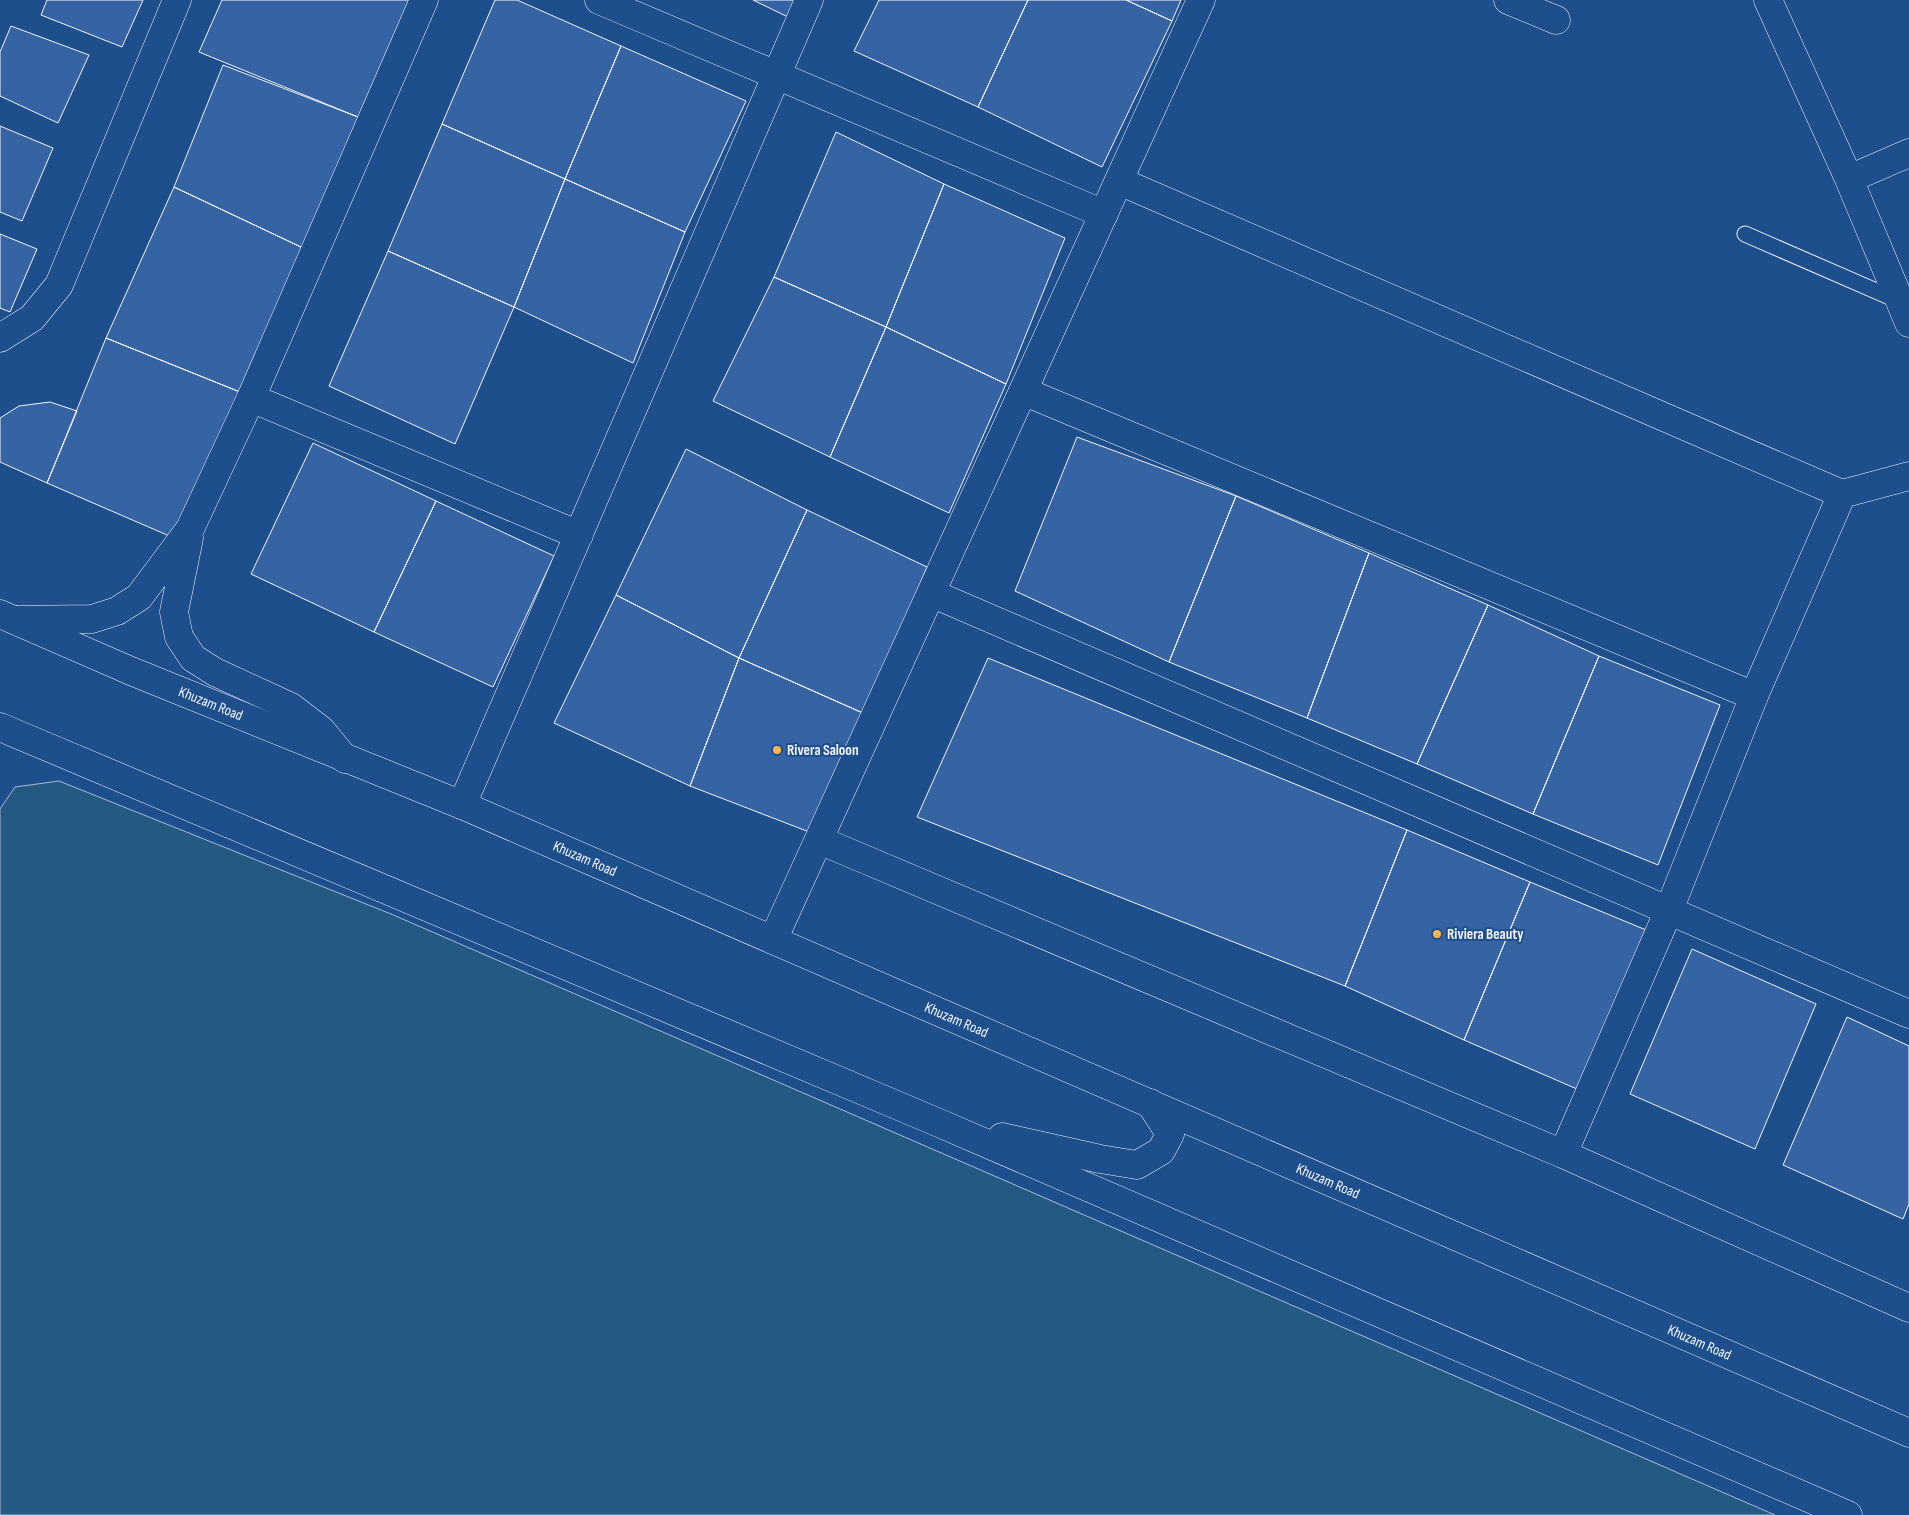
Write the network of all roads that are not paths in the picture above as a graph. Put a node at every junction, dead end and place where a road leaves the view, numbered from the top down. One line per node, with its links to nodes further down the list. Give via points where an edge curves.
1 (177, 0): 16 (street, via 59,285 32,318)
2 (424, 0): 18 (street)
3 (599, 0): 9 (street)
4 (808, 0): 9 (street)
5 (1201, 0): 12 (street)
6 (1508, 0): 8 (street)
7 (1768, 0): 11 (street)
8 (1556, 20)
9 (777, 76): 13 (street); 22 (street)
10 (1909, 153): 11 (street)
11 (1849, 179): 15 (street)
12 (1119, 181): 13 (street); 20 (street)
13 (1104, 214): 17 (street)
14 (1745, 234): 15 (lane)
15 (1904, 312)
16 (0, 338)
17 (1023, 390): 23 (street); 25 (street)
18 (251, 398): 21 (street); 22 (street)
19 (1909, 476): 20 (street)
20 (1842, 494): 25 (street)
21 (190, 530): 24 (street, via 139,597 117,611 92,619); 27 (street, via 174,612 178,637 193,658 215,672 291,707 321,730)
22 (579, 535): 28 (street)
23 (931, 593): 29 (street); 30 (street)
24 (8, 618): 27 (street, Khuzam Road)
25 (1754, 696): 30 (street)
26 (0, 727): 34 (street)
27 (345, 759): 28 (street, Khuzam Road)
28 (462, 805): 31 (street, Khuzam Road)
29 (819, 840): 31 (street); 35 (street)
30 (1669, 910): 32 (street); 35 (street)
31 (773, 940): 33 (street, Khuzam Road)
32 (1909, 1014)
33 (1150, 1103): 34 (street, via 1170,1134 1162,1150 1137,1165); 37 (street, Khuzam Road)
34 (932, 1120): 38 (street)
35 (1563, 1154): 36 (street)
36 (1909, 1308)
37 (1909, 1432)
38 (1848, 1515)

